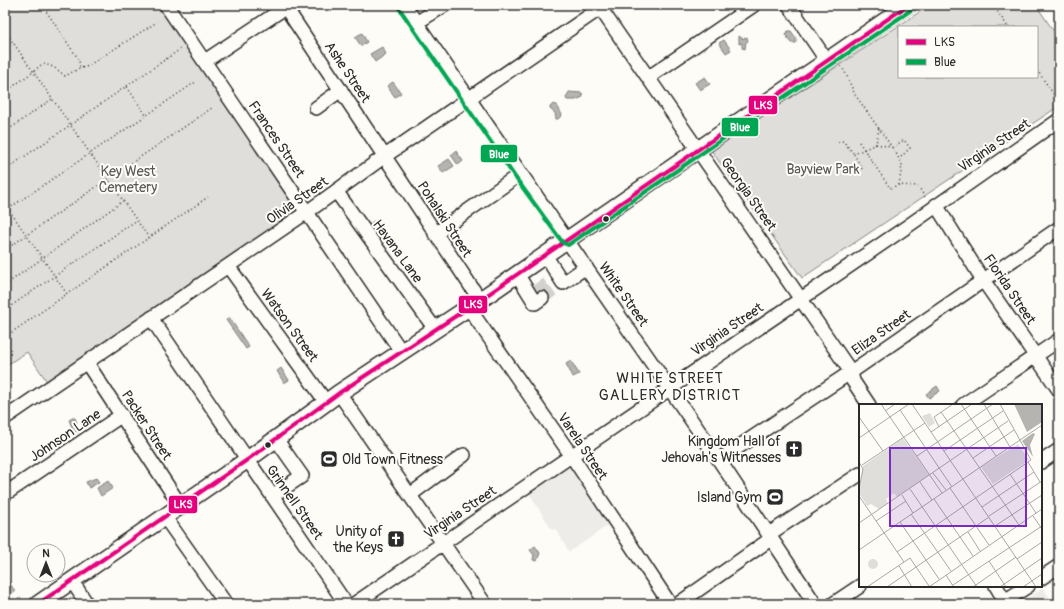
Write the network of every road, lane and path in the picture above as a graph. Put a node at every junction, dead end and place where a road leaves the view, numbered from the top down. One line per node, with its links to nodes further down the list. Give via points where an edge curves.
1 (42, 5): 18 (path, via 79,60)
2 (166, 5): 15 (street, Frances Street)
3 (404, 5): 12 (street, White Street)
4 (445, 5): 12 (street)
5 (754, 5): 21 (street)
6 (789, 5): 17 (street)
7 (908, 5): 17 (main road)
8 (993, 5): 13 (path)
9 (286, 6): 16 (street); 24 (street, Ashe Street)
10 (601, 6): 21 (street, Georgia Street); 26 (street, Olivia Street)
11 (157, 22): 18 (path, via 86,68)
12 (416, 23): 26 (street, White Street)
13 (1007, 26)
14 (5, 31): 20 (path)
15 (191, 42): 16 (street, Frances Street); 23 (path)
16 (205, 61): 58 (street, Frances Street)
17 (834, 62): 34 (path, via 848,76 853,91); 40 (main road)
18 (80, 68): 20 (path, via 65,76 58,69 42,64)
19 (1038, 71): 28 (path)
20 (34, 72): 25 (path); 27 (path)
21 (649, 77): 40 (street, Georgia Street)
22 (197, 81): 31 (path)
23 (127, 87): 31 (path); 33 (path)
24 (341, 90): 30 (street); 44 (street, Ashe Street)
25 (5, 92)
26 (469, 98): 44 (street, Olivia Street); 48 (street, White Street)
27 (52, 99): 33 (path); 35 (path)
28 (1059, 102)
29 (212, 108): 49 (path)
30 (316, 108)
31 (146, 115): 42 (path)
32 (1059, 120): 54 (street, Virginia Street)
33 (71, 126): 42 (path); 47 (path)
34 (879, 128): 38 (path); 39 (path)
35 (5, 132)
36 (838, 142): 43 (path, via 843,141)
37 (859, 142): 41 (path)
38 (876, 144): 39 (path); 41 (path)
39 (892, 147): 45 (path); 45 (path, via 904,140 910,148)
40 (698, 149): 64 (main road); 76 (street, Georgia Street)
41 (864, 149): 43 (path); 50 (path, via 890,188)
42 (89, 153): 49 (path); 56 (path)
43 (854, 154): 46 (path)
44 (385, 156): 51 (street, Olivia Street); 61 (street, Pohalski Street)
45 (899, 159): 50 (path, via 902,165)
46 (862, 169)
47 (5, 170)
48 (520, 174): 61 (street); 64 (street, White Street)
49 (108, 179): 53 (path); 62 (path)
50 (899, 185): 54 (path, via 918,186)
51 (336, 191): 58 (street, Olivia Street); 80 (street, Havana Lane)
52 (208, 197): 63 (path)
53 (123, 201): 59 (path); 67 (path)
54 (931, 202): 72 (street, Florida Street); 76 (street, Virginia Street, via 905,228)
55 (5, 204): 56 (path)
56 (8, 208): 57 (path); 62 (path)
57 (5, 211)
58 (307, 212): 68 (street, Olivia Street); 83 (street, Frances Street)
59 (137, 220): 63 (path); 71 (path)
60 (1059, 228): 72 (street, Eliza Street)
61 (435, 234): 77 (street, Pohalski Street)
62 (27, 235): 65 (path); 67 (path)
63 (149, 238): 75 (path)
64 (568, 239): 66 (main road); 69 (street, White Street)
65 (5, 250)
66 (545, 255): 69 (street, via 554,279); 70 (main road)
67 (43, 258): 71 (path); 73 (path)
68 (228, 266): 79 (street, Olivia Street); 89 (street, Watson Street)
69 (586, 267): 87 (street, White Street)
70 (517, 274): 74 (street); 77 (main road)
71 (56, 277): 75 (path); 78 (path)
72 (983, 280): 84 (street, Florida Street); 86 (street, Eliza Street)
73 (5, 285)
74 (533, 292)
75 (68, 294): 81 (path)
76 (801, 298): 86 (street, Georgia Street); 87 (street, Virginia Street)
77 (474, 303): 80 (main road); 97 (street, Varela Street)
78 (5, 310)
79 (151, 318): 85 (street, Olivia Street); 98 (street, Grinnell Street)
80 (435, 329): 83 (main road)
81 (5, 337)
82 (1059, 340): 84 (street)
83 (401, 351): 89 (main road)
84 (1036, 356): 88 (street, Florida Street); 91 (street)
85 (87, 363): 92 (street, Packer Street); 93 (street, Olivia Street)
86 (851, 372): 90 (street, Georgia Street, via 853,381); 99 (street, Eliza Street)
87 (670, 388): 97 (street, Virginia Street); 99 (street, White Street)
88 (1059, 390)
89 (332, 397): 94 (main road); 103 (street, Watson Street)
90 (868, 404)
91 (964, 404)
92 (122, 415): 102 (street, Johnson Lane); 105 (street, Packer Street)
93 (5, 418)
94 (279, 443): 98 (main road); 104 (street, via 302,476)
95 (1059, 450): 100 (street)
96 (464, 454): 103 (street)
97 (571, 456): 108 (street, Virginia Street); 122 (street, Varela Street)
98 (247, 460): 104 (street, Grinnell Street); 105 (main road)
99 (719, 460): 107 (street, White Street)
100 (1042, 461)
101 (859, 475): 107 (street)
102 (5, 494)
103 (410, 495): 108 (street, Watson Street)
104 (272, 496): 119 (street, Grinnell Street)
105 (180, 505): 106 (main road)
106 (164, 516): 111 (main road); 118 (street)
107 (771, 536): 123 (street); 124 (street, White Street)
108 (444, 543): 120 (street, Virginia Street); 121 (street, Watson Street)
109 (1059, 566): 110 (street)
110 (1042, 577)
111 (72, 581): 116 (main road); 117 (street)
112 (859, 587): 125 (street)
113 (996, 587): 115 (street)
114 (1026, 587): 115 (street)
115 (1003, 602)
116 (38, 604)
117 (87, 604)
118 (226, 604)
119 (346, 604)
120 (354, 604)
121 (485, 604)
122 (670, 604)
123 (678, 604)
124 (815, 604)
125 (833, 604)

